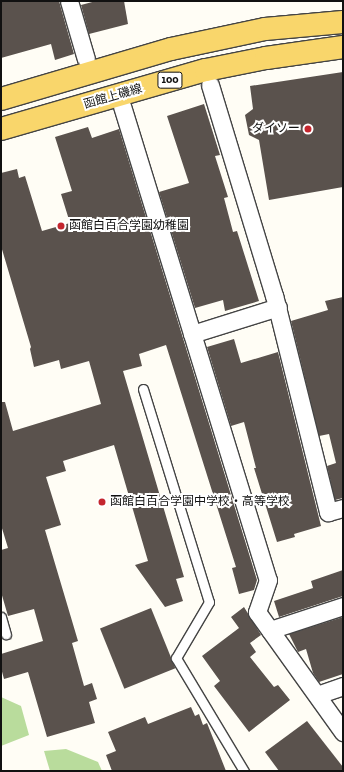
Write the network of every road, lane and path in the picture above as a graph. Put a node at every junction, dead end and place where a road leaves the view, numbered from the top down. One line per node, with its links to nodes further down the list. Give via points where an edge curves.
1 (69, 1): 4 (street)
2 (343, 22): 6 (main road, 100, via 265,30 171,49)
3 (343, 47): 8 (main road, 函館上磯線 / 100, via 206,70)
4 (86, 59)
5 (210, 85): 9 (street)
6 (1, 99)
7 (122, 106): 10 (street)
8 (1, 129)
9 (278, 307): 10 (street); 12 (street, via 328,512)
10 (192, 334): 15 (street, via 268,580 257,612)
11 (143, 389): 20 (lane, via 209,602 176,658)
12 (343, 508)
13 (343, 606): 15 (street)
14 (1, 617): 16 (lane)
15 (270, 630): 18 (street)
16 (6, 634)
17 (343, 686): 18 (street)
18 (317, 695): 19 (street)
19 (343, 732)
20 (244, 771)

